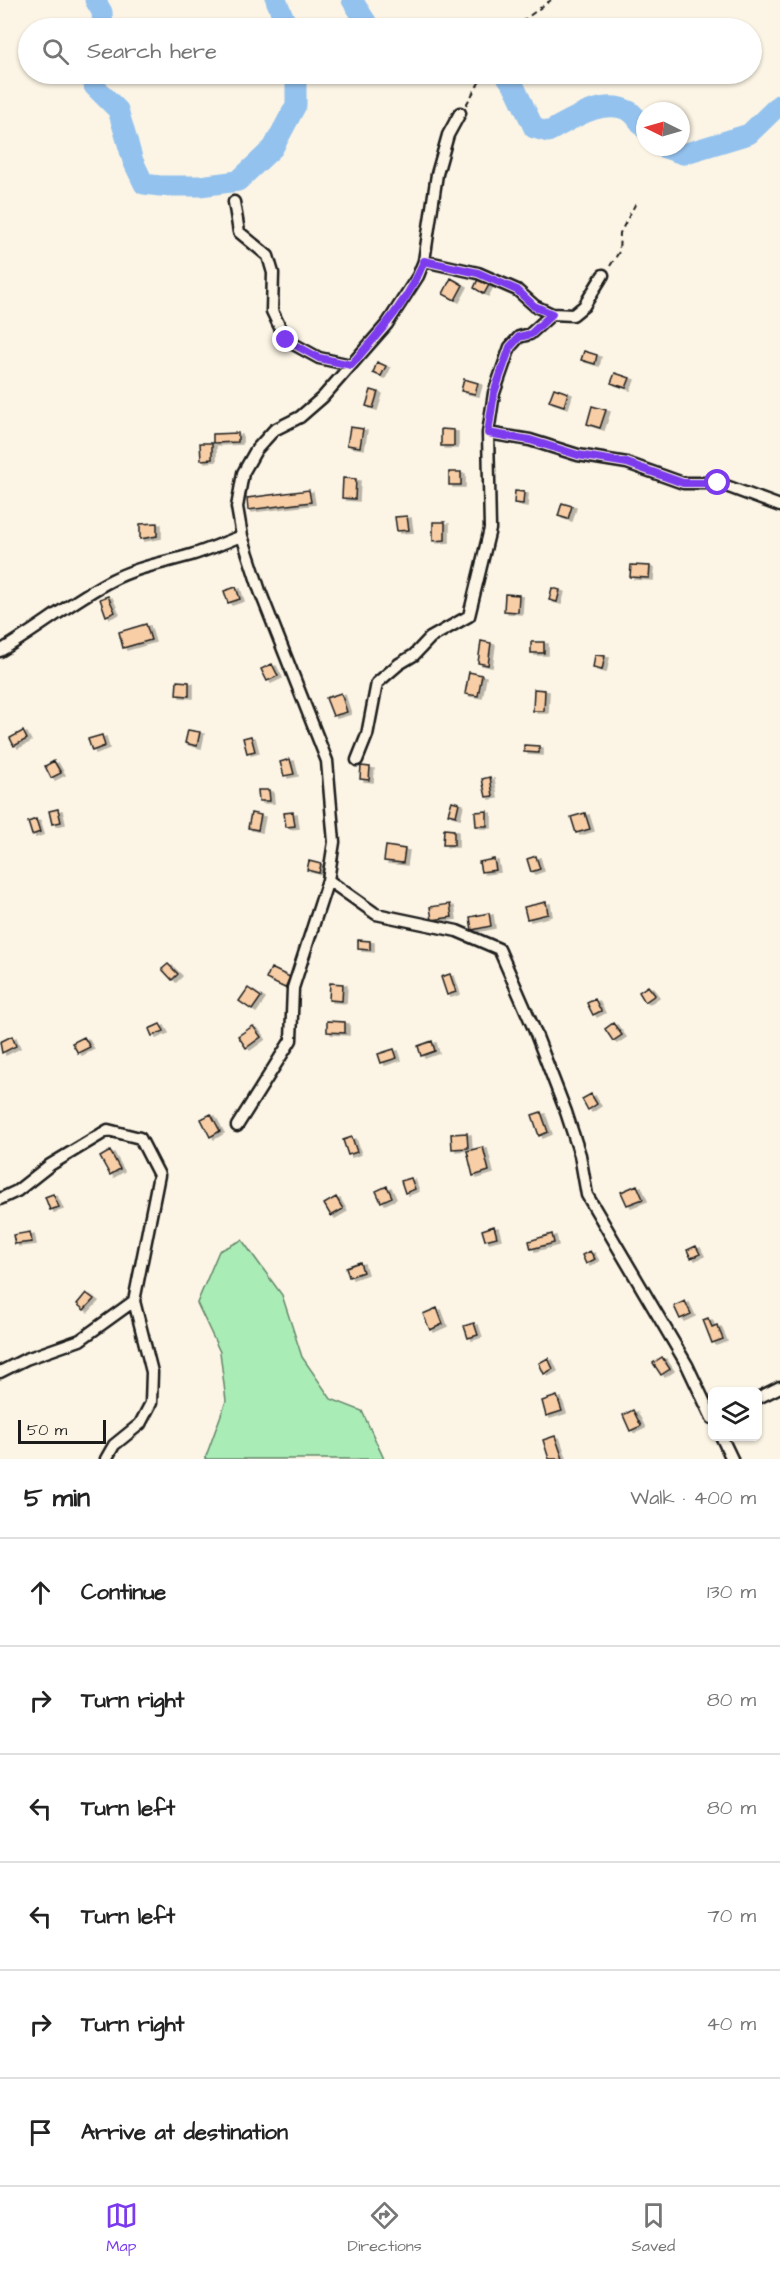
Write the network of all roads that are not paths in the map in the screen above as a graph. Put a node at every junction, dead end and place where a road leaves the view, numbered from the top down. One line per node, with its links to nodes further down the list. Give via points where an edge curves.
1 (460, 113): 3 (street, via 448,135 437,174)
2 (234, 202): 6 (street, via 239,232 268,256 273,273 272,311 286,340 319,358)
3 (424, 261): 5 (street, via 478,273 517,290 534,306); 6 (street, via 387,324)
4 (603, 276): 5 (street, via 584,306 573,315)
5 (552, 314): 7 (street, via 510,347 494,393)
6 (351, 365): 9 (street, via 323,397 300,417 274,430 256,450 243,473 237,507)
7 (488, 433): 8 (street, via 627,463 683,483 718,483); 11 (street, via 490,529 469,616 430,638 377,683 367,735)
8 (780, 506)
9 (242, 536): 10 (street, via 113,579); 12 (street, via 327,761 334,842)
10 (0, 651)
11 (357, 760)
12 (328, 880): 13 (street, via 293,988 291,1040); 19 (street, via 376,914 457,931 500,949 566,1112 580,1155 587,1195 687,1365)
13 (237, 1126)
14 (0, 1199): 15 (street, via 108,1130 140,1138 159,1175)
15 (134, 1300): 16 (street, via 80,1340); 21 (street, via 152,1372 151,1403 140,1424 114,1445)
16 (0, 1372)
17 (780, 1387): 18 (street)
18 (762, 1396)
19 (708, 1410)
20 (723, 1441): 22 (street)
21 (106, 1459)
22 (732, 1459)

